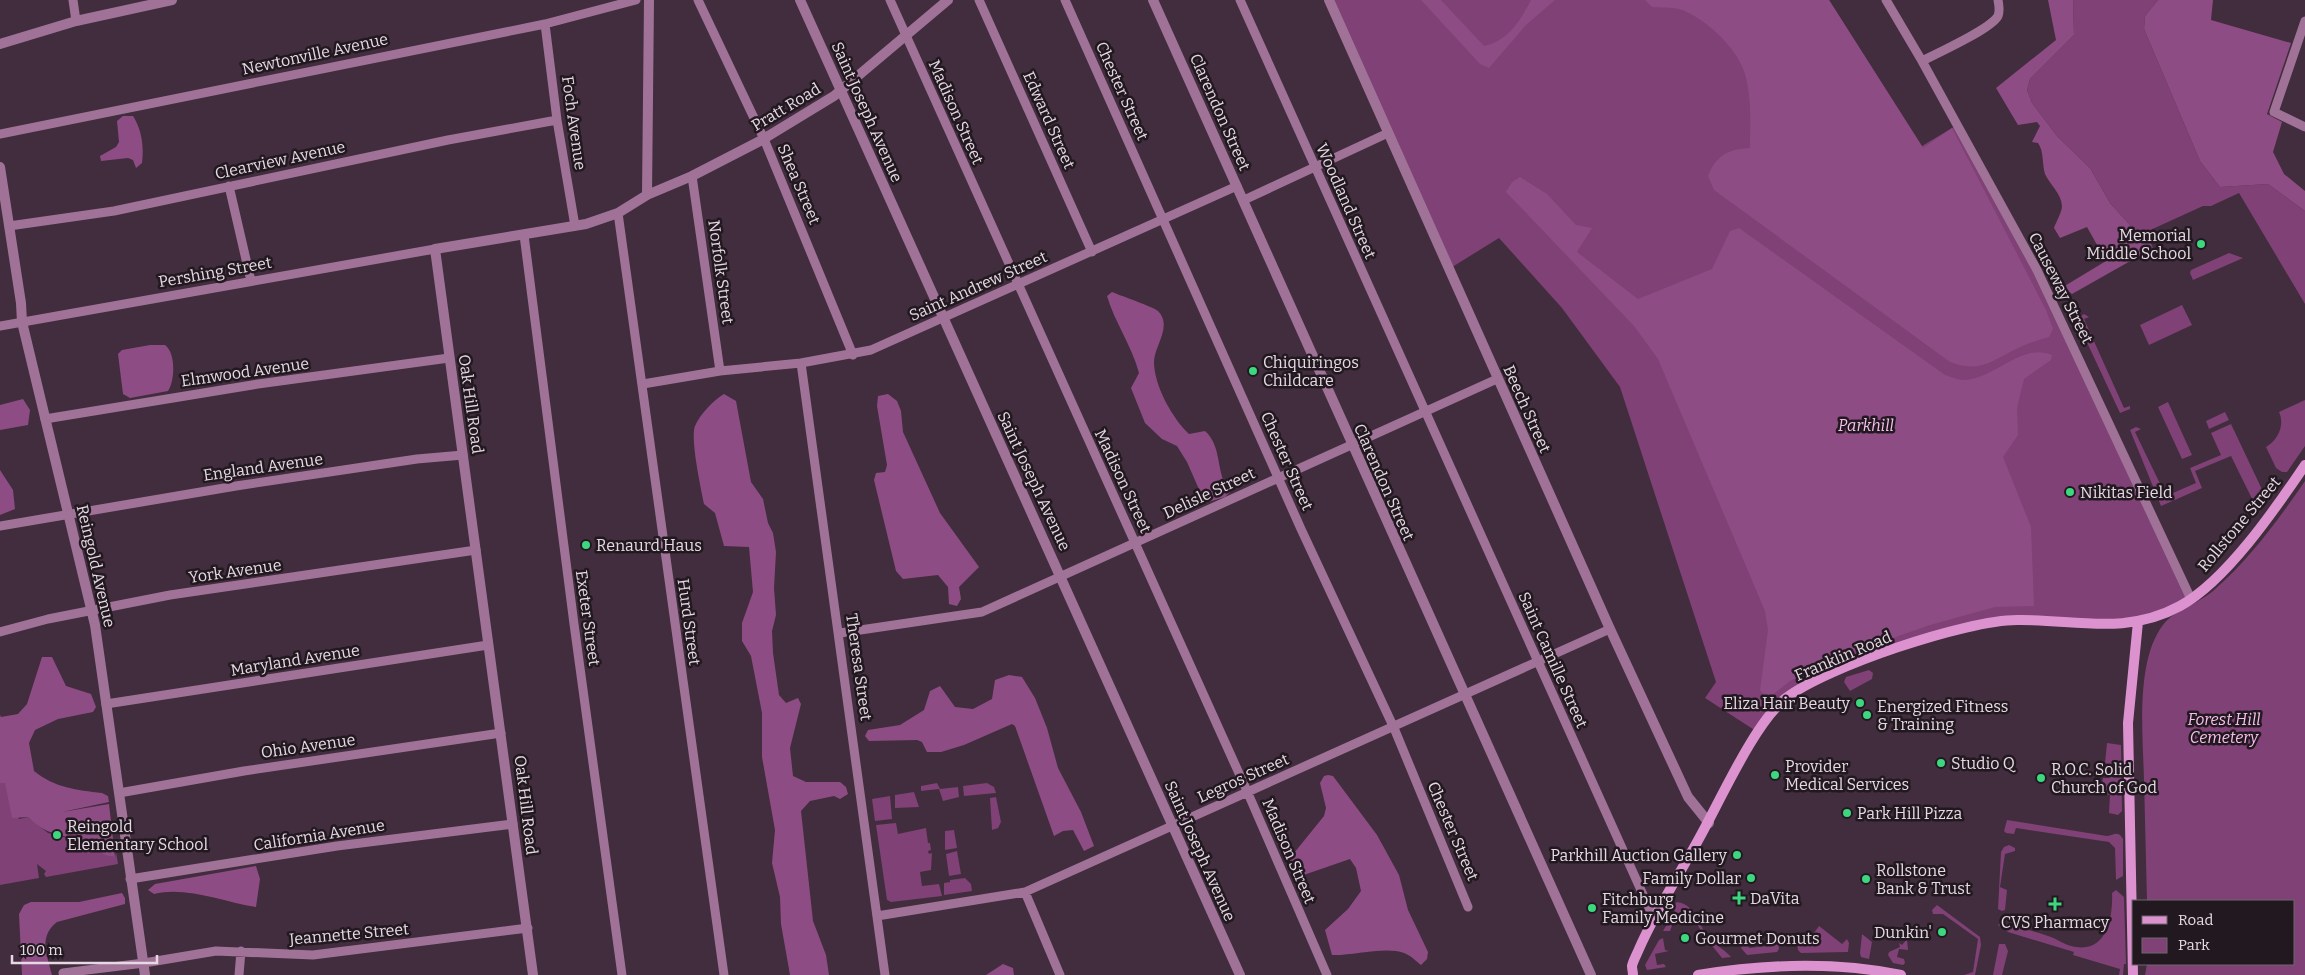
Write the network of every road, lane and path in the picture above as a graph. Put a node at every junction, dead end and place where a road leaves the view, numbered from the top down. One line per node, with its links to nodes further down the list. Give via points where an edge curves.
1 (73, 0): 16 (street)
2 (172, 0): 16 (street)
3 (636, 0): 18 (street, Newtonville Avenue)
4 (649, 0): 33 (street)
5 (698, 0): 27 (street, Shea Street)
6 (800, 0): 22 (street, Saint Joseph Avenue)
7 (890, 0): 19 (street, Madison Street)
8 (948, 0): 19 (street, Pratt Road)
9 (979, 0): 41 (street, Edward Street)
10 (1065, 0): 36 (street, Chester Street)
11 (1152, 0): 32 (street, Clarendon Street)
12 (1240, 0): 28 (street, Woodland Street)
13 (1329, 0): 25 (street, Beech Street)
14 (1886, 0): 21 (street, Causeway Street)
15 (1998, 0): 21 (street, via 1996,19 1975,34)
16 (76, 21): 20 (street)
17 (2305, 21): 24 (street, via 2274,112)
18 (545, 24): 23 (street, Foch Avenue); 26 (street, Newtonville Avenue)
19 (906, 36): 22 (street, Pratt Road); 43 (street, Madison Street)
20 (0, 44)
21 (1922, 60): 64 (street, Causeway Street, via 2037,270)
22 (840, 90): 27 (street, Pratt Road); 44 (street, Saint Joseph Avenue)
23 (557, 120): 31 (street, Clearview Avenue); 38 (street, Foch Avenue)
24 (2305, 127)
25 (1388, 133): 28 (street); 51 (street, Beech Street)
26 (0, 134)
27 (764, 139): 30 (street, Pratt Road); 47 (street, Shea Street)
28 (1314, 166): 34 (street); 53 (street, Woodland Street)
29 (0, 167): 37 (street, Reingold Avenue)
30 (692, 176): 33 (street, Pratt Road); 50 (street, Norfolk Street)
31 (230, 186): 37 (street, Clearview Avenue, via 114,211); 42 (street)
32 (1237, 186): 34 (street, Clarendon Street); 36 (street, Saint Andrew Street)
33 (647, 195): 35 (street)
34 (1244, 200): 55 (street, Clarendon Street)
35 (618, 213): 38 (street); 52 (street, Hurd Street)
36 (1164, 219): 41 (street, Saint Andrew Street); 58 (street, Chester Street)
37 (9, 226): 45 (street, Reingold Avenue)
38 (575, 226): 39 (street)
39 (524, 235): 40 (street); 94 (street, Exeter Street)
40 (435, 249): 42 (street, Pershing Street); 48 (street, Oak Hill Road)
41 (1092, 252): 43 (street, Saint Andrew Street)
42 (251, 281): 45 (street, Pershing Street)
43 (1019, 285): 44 (street, Saint Andrew Street); 61 (street, Madison Street)
44 (943, 319): 47 (street, Saint Andrew Street); 63 (street, Saint Joseph Avenue)
45 (22, 322): 46 (street, Pershing Street); 54 (street, Reingold Avenue)
46 (0, 326)
47 (853, 355): 49 (street, Saint Andrew Street)
48 (449, 358): 54 (street, Elmwood Avenue, via 230,388); 56 (street, Oak Hill Road)
49 (801, 363): 50 (street, Saint Andrew Street); 69 (street, Theresa Street)
50 (720, 371): 52 (street, Saint Andrew Street)
51 (1497, 379): 53 (street, Delisle Street); 67 (street, Beech Street)
52 (643, 384): 95 (street, Hurd Street)
53 (1426, 413): 55 (street, Delisle Street); 71 (street, Saint Camille Street)
54 (45, 419): 59 (street, Reingold Avenue)
55 (1352, 446): 58 (street, Delisle Street); 72 (street, Clarendon Street)
56 (463, 456): 59 (street, England Avenue, via 417,459); 62 (street, Oak Hill Road)
57 (2305, 465): 64 (main road, Rollstone Street, via 2236,555)
58 (1278, 477): 61 (street, Delisle Street); 74 (street, Chester Street)
59 (69, 514): 60 (street, England Avenue); 65 (street, Reingold Avenue)
60 (0, 526)
61 (1135, 543): 63 (street, Delisle Street); 76 (street, Madison Street)
62 (476, 550): 65 (street, York Avenue, via 170,595); 70 (street, Oak Hill Road)
63 (1062, 576): 69 (street, Delisle Street, via 982,612); 80 (street, Saint Joseph Avenue)
64 (2191, 599): 66 (main road, Rollstone Street, via 2156,617)
65 (92, 610): 68 (street, York Avenue); 73 (street, Reingold Avenue)
66 (2138, 622): 78 (main road, Franklin Road, via 2106,625 2042,620 1991,622 1914,643 1818,679 1785,699 1773,712 1752,743); 86 (main road, via 2128,723)
67 (1610, 629): 71 (street, Legros Street); 78 (street, Beech Street, via 1688,797)
68 (0, 632)
69 (840, 633): 84 (street, Theresa Street)
70 (488, 645): 73 (street, Maryland Avenue); 75 (street, Oak Hill Road)
71 (1538, 662): 72 (street, Legros Street); 85 (street, Saint Camille Street)
72 (1464, 694): 74 (street, Legros Street); 100 (street, Clarendon Street)
73 (106, 704): 77 (street, Reingold Avenue)
74 (1394, 728): 76 (street, Legros Street); 83 (street, Chester Street)
75 (502, 733): 77 (street, Ohio Avenue); 79 (street, Oak Hill Road)
76 (1247, 791): 80 (street, Legros Street); 99 (street, Madison Street)
77 (119, 792): 81 (street, Reingold Avenue)
78 (1709, 823): 85 (main road, Franklin Road)
79 (513, 824): 81 (street, California Avenue, via 337,846); 87 (street, Oak Hill Road)
80 (1172, 826): 82 (street, Legros Street); 98 (street, Saint Joseph Avenue)
81 (130, 879): 89 (street, Reingold Avenue)
82 (1025, 892): 84 (street, Legros Street); 97 (street)
83 (1468, 907)
84 (878, 916): 96 (street, Theresa Street)
85 (1654, 919): 101 (main road, Franklin Road, via 1632,966)
86 (2132, 925)
87 (528, 928): 88 (street, Jeannette Street, via 316,955); 93 (street, Oak Hill Road)
88 (241, 951): 89 (street, Jeannette Street, via 216,951); 92 (street)
89 (144, 964): 90 (street, Jeannette Street); 91 (street, Reingold Avenue)
90 (62, 973)
91 (146, 975)
92 (239, 975)
93 (533, 975)
94 (622, 975)
95 (724, 975)
96 (885, 975)
97 (1060, 975)
98 (1240, 975)
99 (1327, 975)
100 (1591, 975)
101 (1633, 975)
102 (1698, 975): 103 (main road, via 1802,964)
103 (1901, 975)

